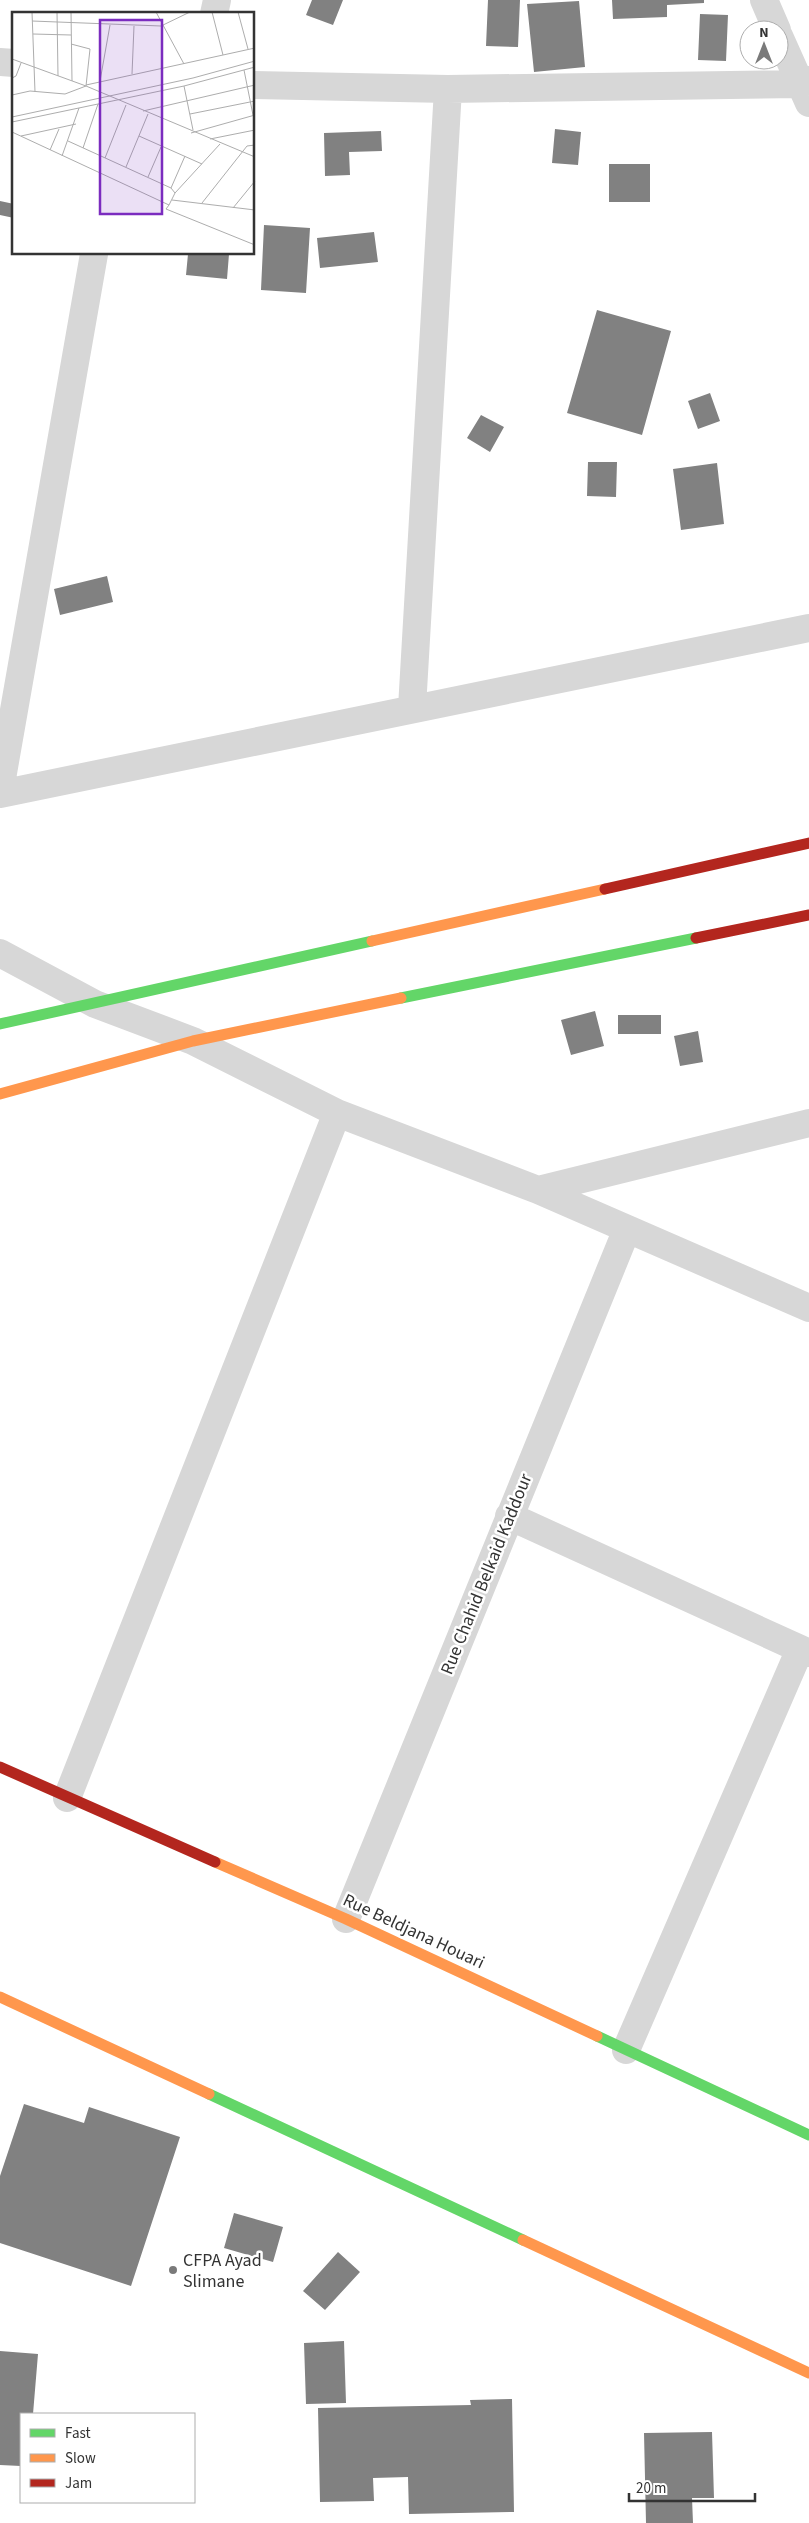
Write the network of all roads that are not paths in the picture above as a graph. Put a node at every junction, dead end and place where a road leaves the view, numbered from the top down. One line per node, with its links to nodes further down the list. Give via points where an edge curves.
1 (764, 0): 2 (street)
2 (773, 20)
3 (789, 56): 6 (street)
4 (255, 85): 5 (street)
5 (448, 89): 6 (street); 9 (street)
6 (806, 89)
7 (94, 255): 10 (street)
8 (809, 628): 9 (street)
9 (412, 708): 11 (street)
10 (0, 790)
11 (0, 794)
12 (809, 843): 15 (street)
13 (809, 915): 17 (street)
14 (0, 952): 15 (street)
15 (95, 1004): 16 (street); 17 (street)
16 (0, 1024)
17 (193, 1041): 18 (street); 19 (street)
18 (0, 1094)
19 (337, 1112): 21 (street); 27 (street)
20 (809, 1123): 21 (street)
21 (538, 1190): 22 (street)
22 (627, 1229): 23 (street); 24 (street, Rue Chahid Belkaid Kaddour)
23 (809, 1308)
24 (509, 1516): 25 (street); 28 (street, Rue Chahid Belkaid Kaddour)
25 (805, 1651): 30 (street)
26 (0, 1767): 27 (street, Rue Beldjana Houari)
27 (67, 1798): 28 (street, Rue Beldjana Houari)
28 (346, 1918): 30 (street, Rue Beldjana Houari)
29 (0, 1997): 32 (street)
30 (626, 2050): 31 (street, Rue Beldjana Houari)
31 (809, 2135)
32 (809, 2372)

